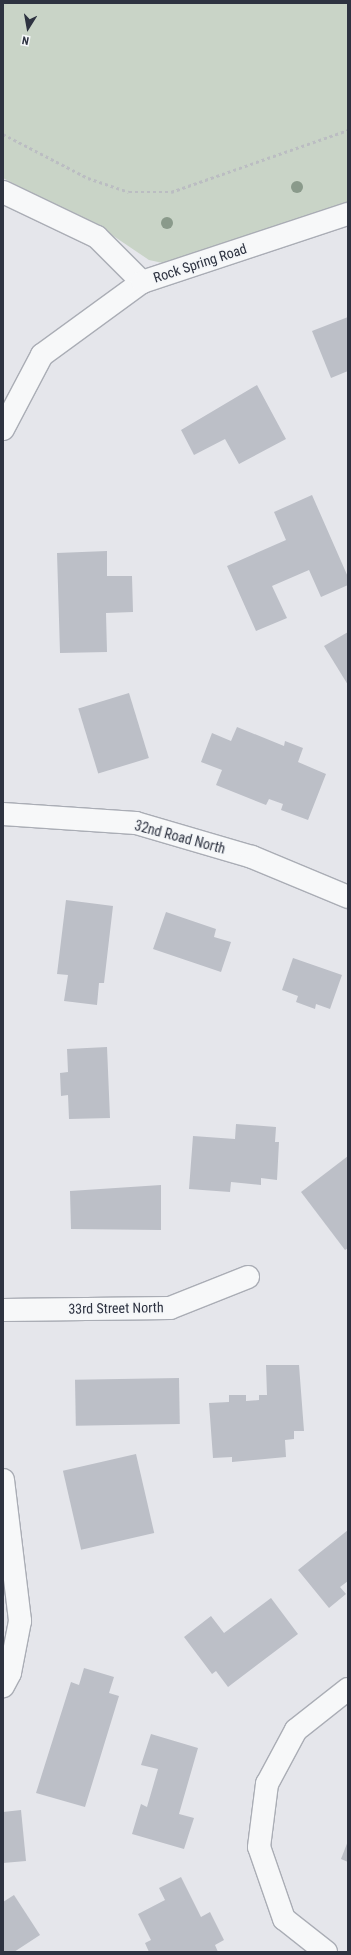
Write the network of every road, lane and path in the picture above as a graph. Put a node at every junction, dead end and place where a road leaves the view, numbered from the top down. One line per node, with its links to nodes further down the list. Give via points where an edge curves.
1 (348, 130): 2 (path, via 171,192 129,192 88,178)
2 (3, 134)
3 (3, 192): 5 (street, Rock Spring Road, via 98,237)
4 (348, 214): 5 (street, Rock Spring Road)
5 (142, 282): 6 (street, via 42,355)
6 (3, 429)
7 (3, 814): 8 (street, 32nd Road North, via 136,823 252,857)
8 (348, 897)
9 (248, 1278): 10 (street, 33rd Street North, via 170,1308)
10 (3, 1310)
11 (3, 1480): 12 (street, via 20,1621 10,1673)
12 (3, 1686)
13 (348, 1690): 14 (street, via 296,1730 267,1784 259,1847 284,1919)
14 (326, 1952)

